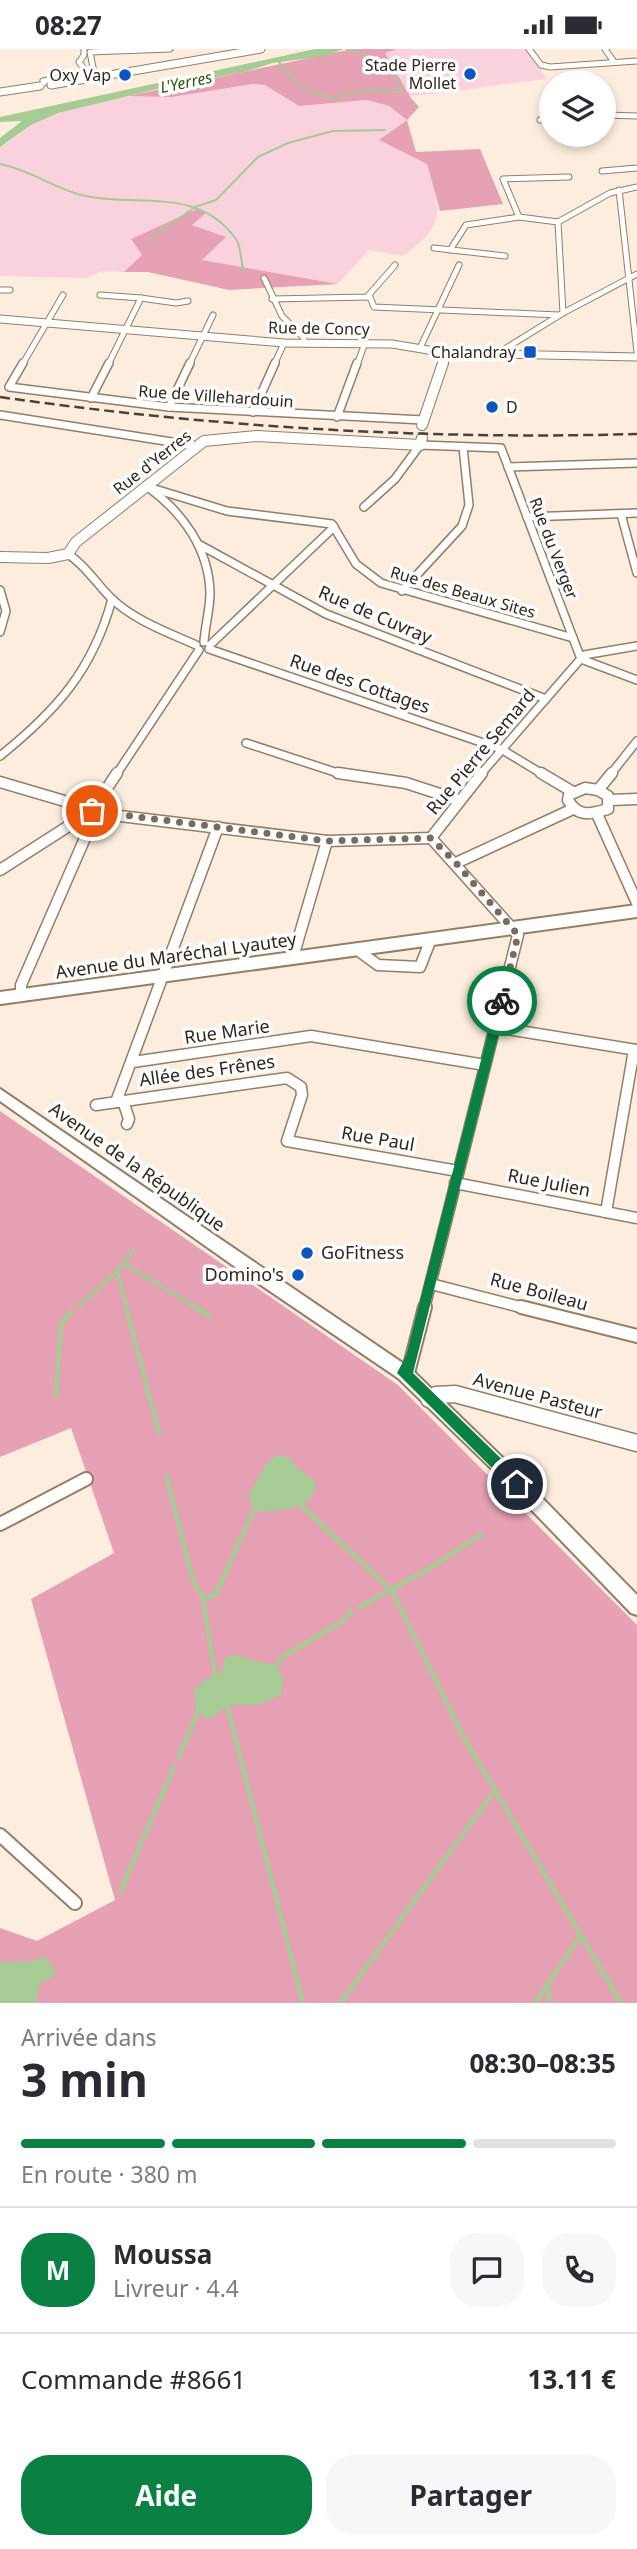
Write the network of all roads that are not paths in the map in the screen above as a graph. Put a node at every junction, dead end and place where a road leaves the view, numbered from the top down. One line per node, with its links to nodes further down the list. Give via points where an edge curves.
1 (170, 49): 5 (street)
2 (257, 49): 8 (street)
3 (529, 49): 7 (street, via 541,65)
4 (605, 49): 7 (street)
5 (88, 50): 8 (street); 9 (street, via 79,62 85,70 82,73 47,79)
6 (637, 61): 7 (street)
7 (614, 62)
8 (95, 78): 9 (street)
9 (45, 85): 10 (street)
10 (0, 92)
11 (616, 115): 12 (street)
12 (637, 116)
13 (637, 168): 14 (street)
14 (615, 170): 15 (street); 17 (street)
15 (602, 171)
16 (569, 177): 19 (street, via 503,179)
17 (634, 188): 18 (street)
18 (619, 190): 20 (street); 30 (street)
19 (519, 216): 20 (street); 23 (street, via 466,225)
20 (558, 222): 40 (street)
21 (499, 243): 24 (street)
22 (434, 248): 23 (street)
23 (450, 250): 24 (street)
24 (492, 254): 25 (street)
25 (505, 255)
26 (395, 265): 35 (street)
27 (459, 265): 39 (street)
28 (637, 274): 30 (street)
29 (264, 278): 37 (street)
30 (630, 278): 40 (street); 52 (street)
31 (0, 290): 32 (street)
32 (10, 290)
33 (64, 295): 43 (street)
34 (100, 295): 36 (street)
35 (367, 297): 37 (street); 39 (street, via 374,307)
36 (141, 299): 38 (street); 44 (street)
37 (272, 299): 48 (street)
38 (188, 301)
39 (439, 309): 40 (street); 49 (street)
40 (561, 314): 51 (street)
41 (213, 315): 45 (street)
42 (0, 319): 43 (street, Rue de Concy)
43 (46, 323): 44 (street, Rue de Concy); 53 (street, Rue de Villehardouin, via 9,387)
44 (125, 329): 45 (street, Rue de Concy); 53 (street)
45 (203, 336): 46 (street, Rue de Concy); 54 (street)
46 (284, 343): 48 (street, Rue de Concy); 55 (street)
47 (365, 343): 48 (street, Rue de Concy); 49 (street, Rue de Concy); 57 (street)
48 (306, 344)
49 (421, 348): 50 (street, Rue de Concy)
50 (446, 353): 51 (street, Rue de Concy); 58 (street)
51 (498, 353): 52 (street, Rue de Concy)
52 (637, 354)
53 (91, 398): 54 (street, Rue de Villehardouin)
54 (169, 407): 55 (street, Rue de Villehardouin)
55 (253, 412): 57 (street, Rue de Villehardouin)
56 (0, 415): 60 (street)
57 (337, 417): 58 (street, Rue de Villehardouin)
58 (423, 423)
59 (421, 441): 60 (street, Rue d'Yerres, via 241,435); 61 (street); 67 (street, via 408,464)
60 (197, 446): 64 (street, Rue d'Yerres)
61 (463, 447): 63 (street, Rue du Verger, via 501,448); 79 (street, via 469,505 462,526)
62 (637, 463): 63 (street)
63 (508, 467): 70 (street, Rue du Verger)
64 (145, 486): 65 (street); 66 (street); 74 (street, Rue d'Yerres, via 76,542)
65 (169, 493): 66 (street); 71 (street, via 227,510)
66 (169, 504): 72 (street)
67 (364, 507)
68 (637, 513): 69 (street)
69 (621, 514): 70 (street); 73 (street)
70 (527, 517): 82 (street, Rue du Verger)
71 (333, 525): 77 (street); 79 (street, Rue des Beaux Sites, via 364,574)
72 (200, 545): 77 (street, Rue de Cuvray); 83 (street, via 210,593)
73 (633, 545): 76 (street)
74 (68, 554): 75 (street); 80 (street, Rue des Cottages)
75 (0, 557)
76 (637, 573)
77 (274, 586): 83 (street, via 215,643); 87 (street, Rue de Cuvray, via 326,614)
78 (0, 590): 81 (street, via 7,610)
79 (402, 591): 82 (street, Rue des Beaux Sites)
80 (112, 599): 83 (street, Rue des Cottages, via 151,625); 91 (street, via 99,643 71,691 38,726)
81 (0, 632)
82 (573, 638): 85 (street, Rue du Verger)
83 (203, 646): 90 (street, Rue des Cottages); 99 (street)
84 (637, 646): 85 (street)
85 (581, 659): 86 (street); 87 (street, Rue Pierre Semard)
86 (637, 680)
87 (546, 699): 90 (street, Rue Pierre Semard)
88 (637, 741): 93 (street)
89 (246, 743): 96 (street, via 348,776 406,783)
90 (501, 749): 94 (street, Rue des Cottages); 96 (street, Rue Pierre Semard)
91 (0, 756)
92 (0, 782): 99 (street)
93 (598, 790): 94 (street); 97 (street)
94 (573, 792): 98 (street, via 568,800)
95 (637, 799): 97 (street)
96 (458, 800): 102 (street, Rue Pierre Semard)
97 (610, 800): 100 (street, via 608,809)
98 (573, 809): 100 (street); 104 (street)
99 (92, 811): 101 (street); 105 (street); 113 (street, via 92,822 21,985)
100 (597, 814): 106 (street)
101 (218, 827): 103 (street); 112 (street)
102 (431, 838): 103 (street); 104 (street, Rue Pierre Semard)
103 (327, 841): 111 (street)
104 (456, 863): 108 (street, Rue Pierre Semard)
105 (0, 870)
106 (637, 903)
107 (637, 911): 108 (street, Avenue du Maréchal Lyautey)
108 (513, 929): 109 (street, Avenue du Maréchal Lyautey); 115 (street, via 518,935)
109 (431, 939): 110 (street, Avenue du Maréchal Lyautey); 110 (street, via 420,967 377,965)
110 (356, 949): 111 (street, Avenue du Maréchal Lyautey)
111 (293, 957): 112 (street, Avenue du Maréchal Lyautey)
112 (164, 975): 113 (street, Avenue du Maréchal Lyautey); 117 (street)
113 (21, 995): 114 (street, Avenue du Maréchal Lyautey)
114 (0, 998)
115 (495, 1027): 116 (street); 118 (street)
116 (636, 1050): 126 (street)
117 (133, 1062): 118 (street, Rue Marie, via 311,1036); 120 (street)
118 (485, 1065): 124 (street)
119 (0, 1094): 130 (main road, Avenue de la République)
120 (120, 1101): 121 (street, Allée des Frênes); 122 (street); 123 (street, Allée des Frênes, via 287,1078 301,1087 302,1095 287,1141)
121 (96, 1105)
122 (127, 1124)
123 (292, 1142): 124 (street, Rue Paul)
124 (458, 1171): 125 (street)
125 (455, 1183): 126 (street, Rue Julien); 128 (street)
126 (606, 1212): 127 (street, Rue Julien)
127 (637, 1218)
128 (431, 1284): 129 (street, Rue Boileau); 130 (street, via 409,1369)
129 (637, 1336)
130 (404, 1373): 131 (main road, Avenue de la République)
131 (429, 1399): 132 (street, Avenue Pasteur, via 455,1394); 135 (main road, Avenue de la République)
132 (637, 1443)
133 (86, 1479): 134 (street)
134 (0, 1524)
135 (637, 1607)
136 (0, 1835): 137 (street)
137 (75, 1903)

